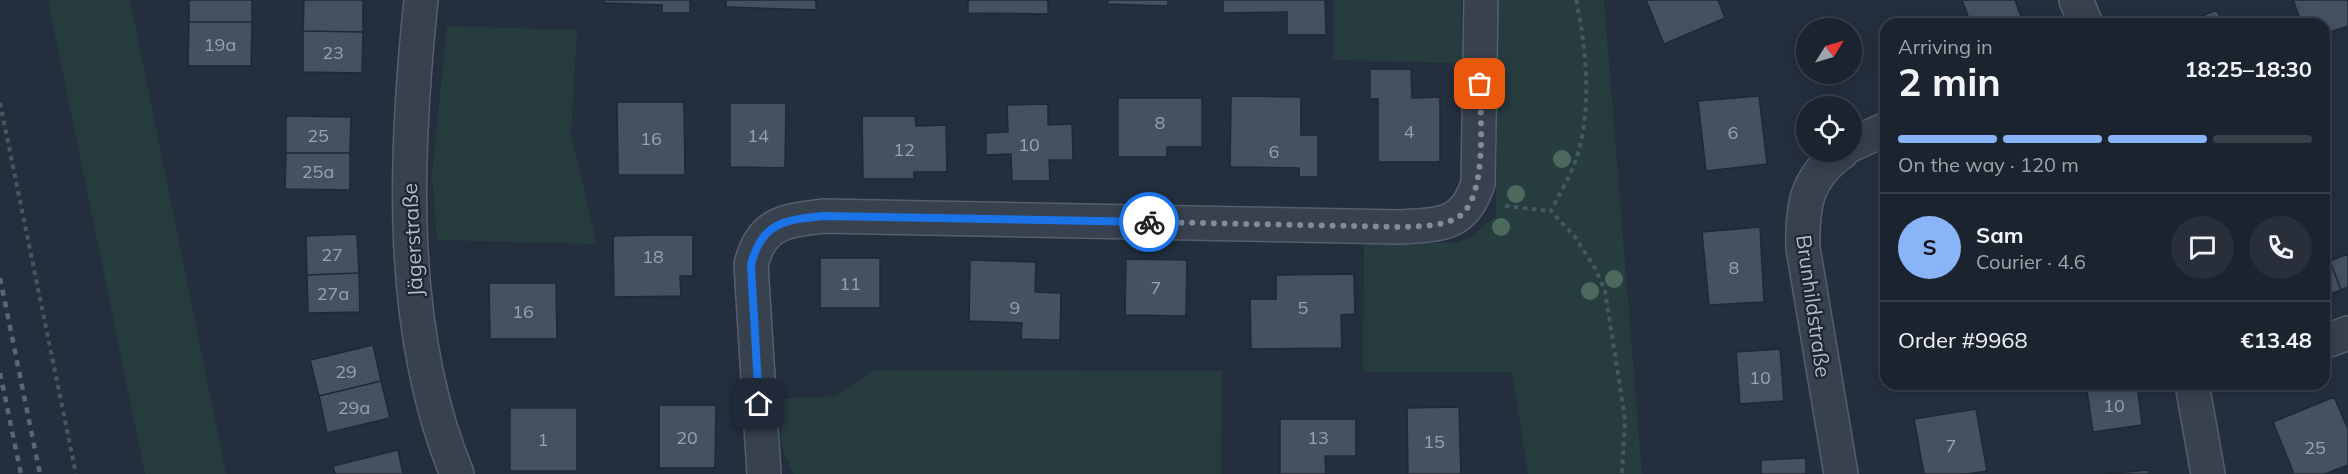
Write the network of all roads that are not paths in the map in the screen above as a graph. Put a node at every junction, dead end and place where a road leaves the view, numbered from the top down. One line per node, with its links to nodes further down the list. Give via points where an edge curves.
1 (421, 0): 11 (street, Jägerstraße, via 408,147 416,307 427,382)
2 (1481, 0): 12 (street, via 1478,183 1472,202 1457,219 1400,227 823,216 793,220 769,229 756,244 751,265)
3 (2076, 0): 4 (street)
4 (2084, 18)
5 (1880, 132): 6 (street)
6 (1862, 140)
7 (1828, 162): 13 (street, Brunhildstraße, via 1810,188 1802,216 1803,248)
8 (2348, 333): 9 (street)
9 (2330, 340)
10 (2200, 390): 14 (street)
11 (457, 474)
12 (764, 474)
13 (1841, 474)
14 (2208, 474)

